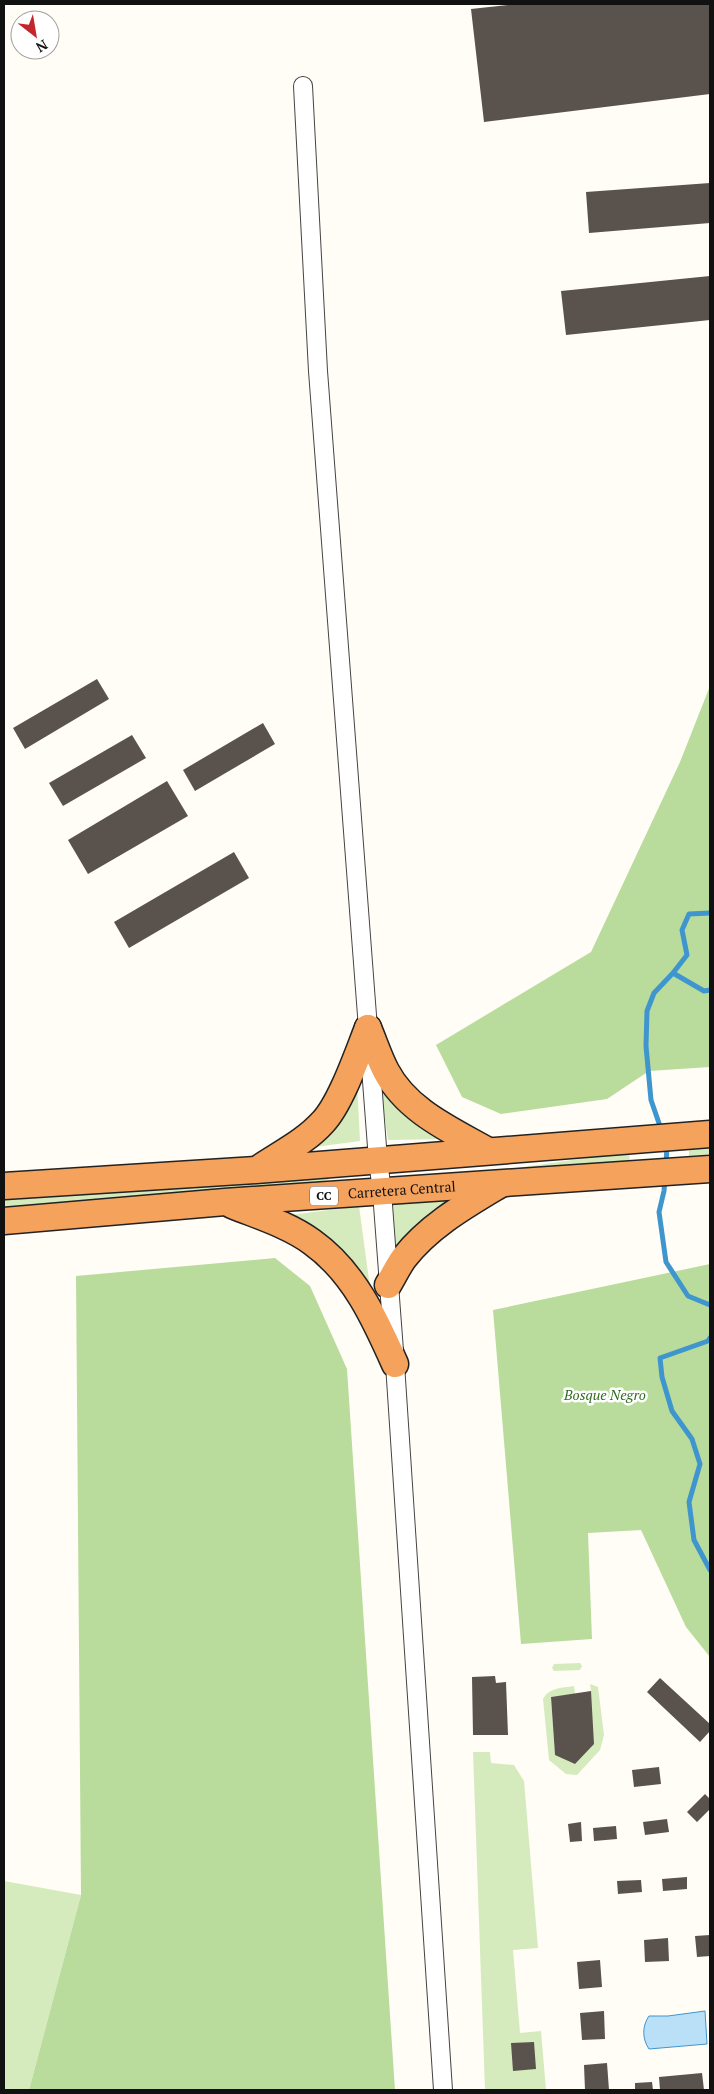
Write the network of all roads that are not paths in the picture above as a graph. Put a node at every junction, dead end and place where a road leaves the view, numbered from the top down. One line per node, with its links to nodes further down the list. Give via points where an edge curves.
1 (303, 86): 2 (street, via 318,371)
2 (368, 1028): 4 (highway, via 386,1072 405,1098 431,1119); 5 (street); 6 (highway, via 342,1091 324,1121 297,1144)
3 (699, 1135): 4 (highway)
4 (488, 1151): 5 (highway)
5 (378, 1160): 6 (highway); 10 (street)
6 (256, 1170): 9 (highway)
7 (700, 1170): 8 (highway, Carretera Central / CC)
8 (503, 1182): 10 (highway, Carretera Central / CC); 13 (highway, via 428,1233 403,1259)
9 (4, 1186)
10 (382, 1192): 11 (highway, Carretera Central / CC); 13 (street)
11 (225, 1202): 12 (highway, Carretera Central / CC); 14 (highway, via 312,1242 346,1273 374,1317)
12 (4, 1221)
13 (388, 1285): 14 (street)
14 (395, 1364): 15 (street)
15 (443, 2090)

